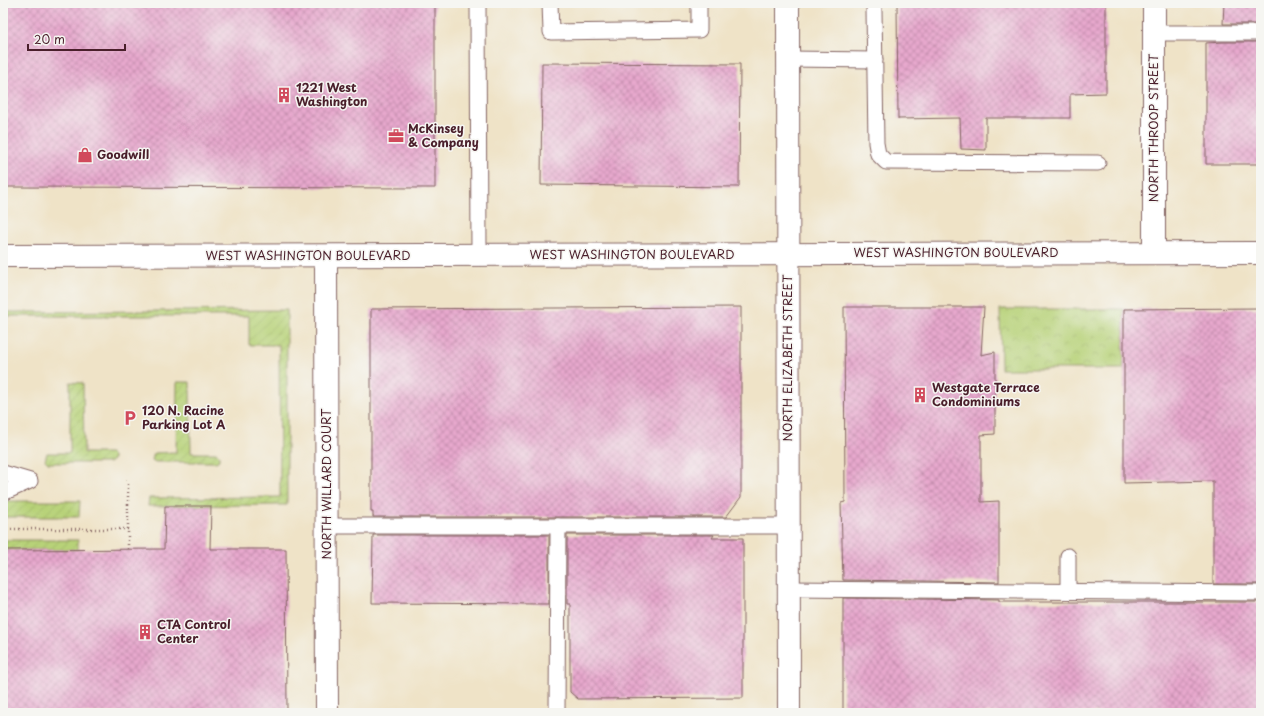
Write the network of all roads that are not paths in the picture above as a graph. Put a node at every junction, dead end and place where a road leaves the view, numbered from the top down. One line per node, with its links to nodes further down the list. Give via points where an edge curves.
1 (478, 3): 15 (lane)
2 (550, 3): 3 (lane, via 551,32 699,30)
3 (698, 3)
4 (788, 3): 9 (street, NORTH ELIZABETH STREET)
5 (1154, 3): 7 (street, NORTH THROOP STREET)
6 (874, 10): 10 (lane)
7 (1154, 32): 8 (lane); 12 (street, NORTH THROOP STREET)
8 (1261, 33)
9 (788, 59): 10 (lane); 14 (street, NORTH ELIZABETH STREET)
10 (875, 60): 11 (lane, via 876,143 878,154 886,162)
11 (1098, 163)
12 (1154, 253): 13 (street, WEST WASHINGTON BOULEVARD); 14 (street, WEST WASHINGTON BOULEVARD)
13 (1261, 253)
14 (788, 254): 15 (street, WEST WASHINGTON BOULEVARD); 22 (street, NORTH ELIZABETH STREET)
15 (479, 255): 17 (street, WEST WASHINGTON BOULEVARD)
16 (3, 256): 17 (street, WEST WASHINGTON BOULEVARD)
17 (326, 256): 20 (street, NORTH WILLARD COURT)
18 (3, 473): 19 (lane, via 30,481)
19 (3, 493)
20 (327, 526): 21 (lane); 27 (street, NORTH WILLARD COURT)
21 (558, 526): 22 (lane); 28 (lane)
22 (789, 526): 24 (street, NORTH ELIZABETH STREET)
23 (1068, 556): 25 (lane)
24 (789, 589): 25 (lane); 29 (street, NORTH ELIZABETH STREET)
25 (1068, 592): 26 (lane)
26 (1261, 593)
27 (327, 713)
28 (557, 713)
29 (789, 713)

